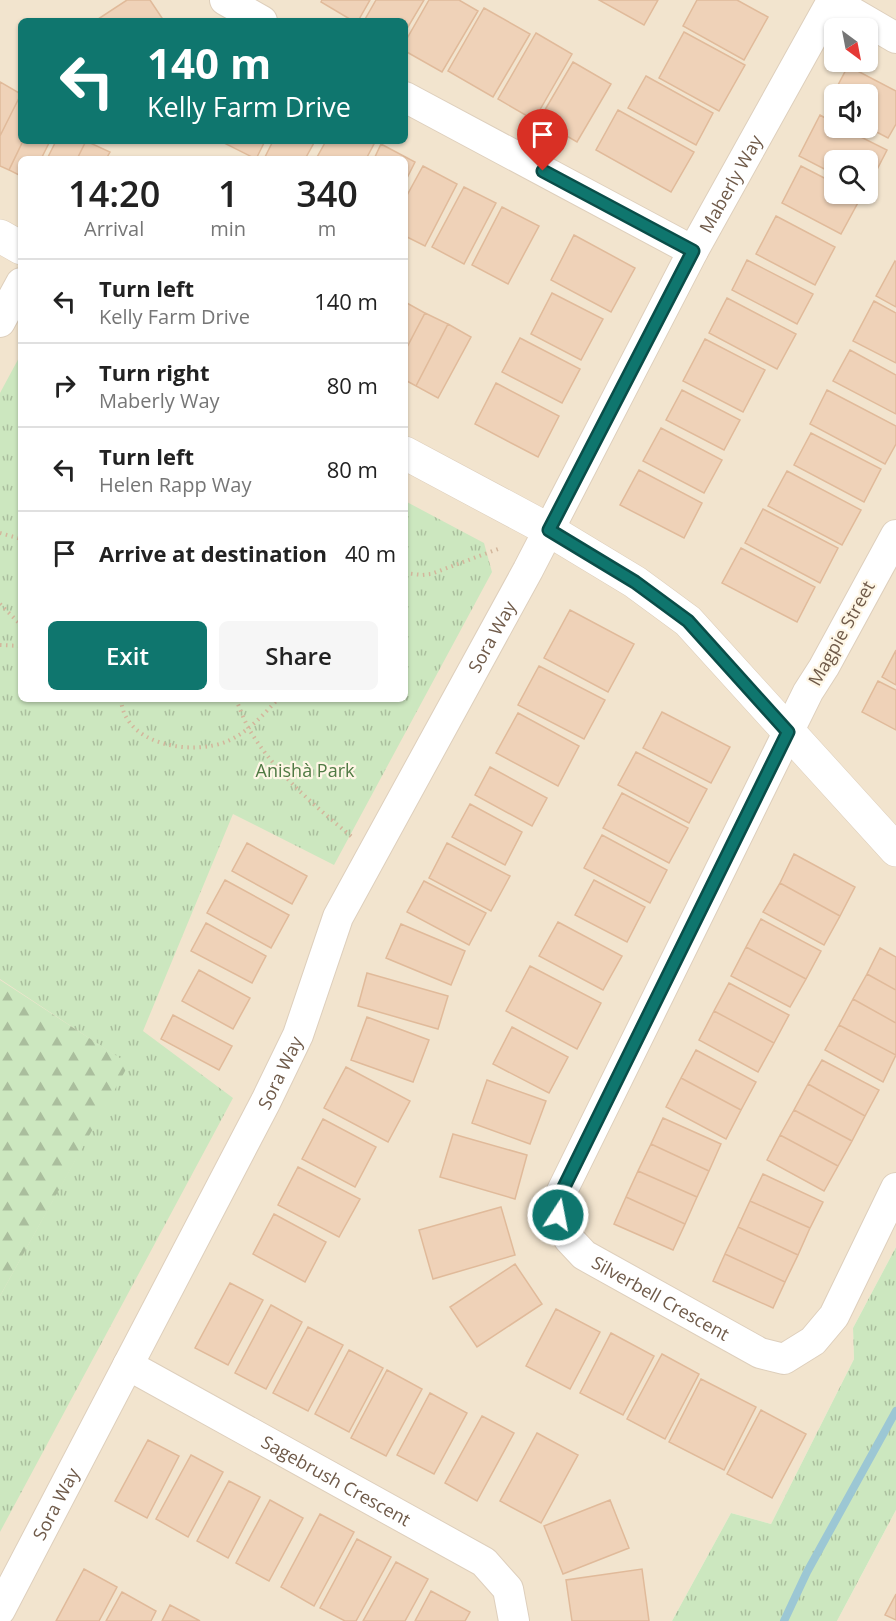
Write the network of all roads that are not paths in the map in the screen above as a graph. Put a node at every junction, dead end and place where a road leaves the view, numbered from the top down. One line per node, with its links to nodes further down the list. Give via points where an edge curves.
1 (225, 0): 3 (street)
2 (832, 0): 4 (street); 8 (street, Maberly Way)
3 (257, 18)
4 (896, 38)
5 (408, 99): 8 (street)
6 (0, 236): 7 (street)
7 (18, 246)
8 (693, 251): 12 (street, Maberly Way)
9 (18, 289): 10 (street)
10 (0, 322)
11 (408, 455): 12 (street)
12 (549, 530): 14 (street, via 635,582 688,621); 17 (street, Sora Way, via 338,917 298,1035)
13 (896, 535): 14 (street, Magpie Street)
14 (788, 732): 15 (street); 16 (street, Silverbell Crescent, via 562,1191 558,1215 569,1239 584,1255 760,1353 784,1359 813,1341 834,1316)
15 (896, 850)
16 (896, 1188)
17 (128, 1365): 18 (street, Sora Way); 19 (street, Sagebrush Crescent, via 484,1562 508,1590)
18 (0, 1610)
19 (514, 1621)

